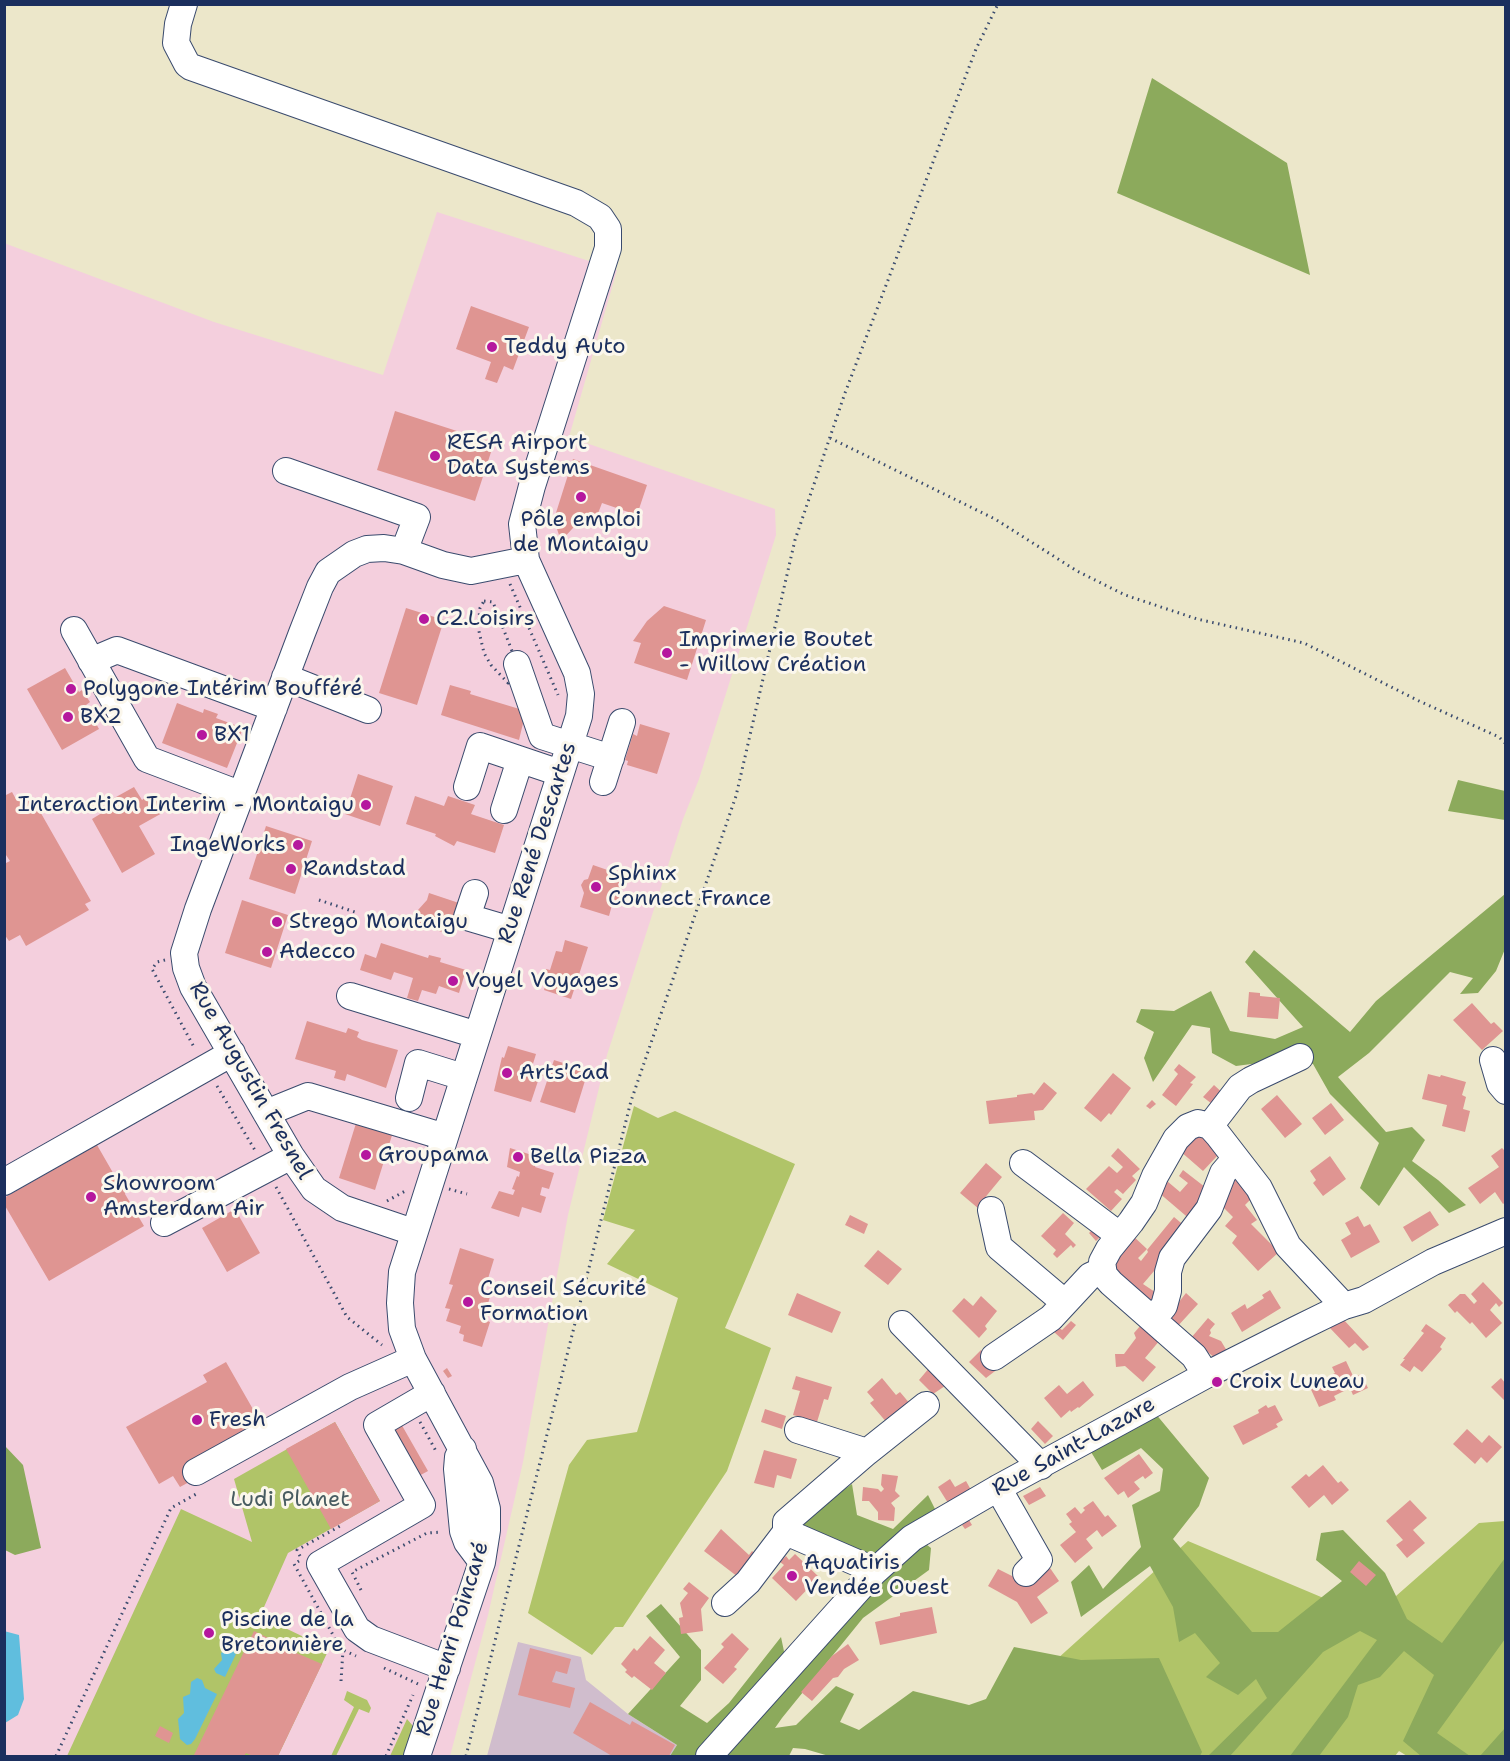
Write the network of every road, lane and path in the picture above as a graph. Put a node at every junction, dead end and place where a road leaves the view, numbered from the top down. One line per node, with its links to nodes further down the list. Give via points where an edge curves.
1 (184, 4): 6 (street, Rue René Descartes, via 176,43 191,67 576,203 600,217 608,229 608,248 525,507)
2 (998, 4): 3 (path, via 976,49)
3 (830, 438): 16 (path, via 995,519 1077,571 1125,595 1197,619 1304,643 1499,737); 86 (path, via 795,540 736,796 631,1101)
4 (286, 471): 5 (street, via 417,517)
5 (404, 551): 6 (street, Rue Augustin Fresnel, via 471,571); 10 (street, Rue Augustin Fresnel, via 367,549 328,572)
6 (514, 563): 11 (path); 15 (street, Rue René Descartes, via 577,673 581,694 579,716)
7 (74, 630): 8 (street)
8 (91, 661): 12 (street, via 117,650); 22 (street, via 147,759)
9 (518, 664): 9 (path, via 508,683 484,653 478,627 484,601 494,602); 15 (street, via 542,736)
10 (285, 677): 12 (street, Rue Augustin Fresnel); 13 (street)
11 (558, 695)
12 (274, 708): 22 (street, Rue Augustin Fresnel)
13 (368, 710)
14 (622, 722): 17 (street)
15 (569, 744): 17 (street); 19 (street, Rue René Descartes)
16 (1506, 744)
17 (611, 758): 20 (street)
18 (520, 760): 19 (street); 21 (street, via 480,746); 23 (street)
19 (560, 773): 27 (street, Rue René Descartes)
20 (603, 782)
21 (467, 787)
22 (242, 795): 28 (street, Rue Augustin Fresnel)
23 (504, 810)
24 (475, 893): 27 (street, via 467,917)
25 (319, 900): 26 (path)
26 (358, 912)
27 (511, 930): 30 (street, Rue René Descartes)
28 (184, 953): 31 (street, Rue Augustin Fresnel, via 193,987); 34 (path, via 157,962 152,969)
29 (350, 996): 30 (street)
30 (477, 1035): 35 (street, Rue René Descartes)
31 (232, 1053): 34 (street); 38 (street, Rue Augustin Fresnel)
32 (1299, 1057): 39 (street, via 1240,1087)
33 (1493, 1060): 36 (street)
34 (206, 1068): 44 (path); 45 (street)
35 (464, 1077): 37 (street, via 418,1063); 40 (street, Rue René Descartes)
36 (1506, 1091)
37 (409, 1098)
38 (266, 1113): 40 (street, via 308,1096); 41 (street, Rue Augustin Fresnel)
39 (1210, 1126): 42 (street); 53 (street, via 1198,1123 1176,1139 1144,1203)
40 (445, 1137): 46 (street, Rue René Descartes)
41 (291, 1156): 44 (street); 49 (street, Rue Augustin Fresnel, via 325,1198)
42 (1235, 1159): 56 (street, via 1259,1188 1288,1246); 57 (street, via 1222,1173 1209,1209 1172,1258 1164,1306)
43 (1023, 1163): 53 (street)
44 (266, 1169): 50 (street); 61 (path, via 347,1317)
45 (4, 1182)
46 (429, 1184): 47 (path); 49 (path, via 415,1179 410,1188 377,1207); 52 (street, Rue René Descartes)
47 (467, 1194)
48 (991, 1210): 55 (street, via 999,1247)
49 (375, 1220): 52 (street, Rue Augustin Fresnel)
50 (164, 1224)
51 (1506, 1231): 56 (street, Rue Saint-Lazare)
52 (413, 1232): 61 (street, via 402,1272 402,1329)
53 (1119, 1235): 54 (street, via 1102,1262)
54 (1103, 1270): 55 (street, via 1090,1275); 57 (street, via 1111,1283)
55 (1064, 1302): 60 (street, via 1051,1318)
56 (1344, 1306): 62 (street, Rue Saint-Lazare)
57 (1153, 1319): 62 (street, via 1194,1356)
58 (902, 1324): 68 (street)
59 (382, 1335): 61 (path)
60 (994, 1357)
61 (395, 1358): 63 (street, Rue Henri Poincaré); 69 (street)
62 (1206, 1375): 68 (street, Rue Saint-Lazare)
63 (421, 1399): 67 (street, Rue Henri Poincaré); 67 (path); 77 (street, via 377,1425 423,1504 320,1564)
64 (926, 1405): 66 (street)
65 (798, 1430): 66 (street)
66 (867, 1452): 72 (street, via 786,1522)
67 (451, 1453): 81 (street, Rue Henri Poincaré, via 480,1483 487,1509 487,1530 482,1562)
68 (1041, 1466): 70 (street, Rue Saint-Lazare)
69 (198, 1482): 83 (path, via 171,1508)
70 (998, 1488): 73 (street, Rue Saint-Lazare, via 912,1538); 74 (street, via 1039,1560)
71 (446, 1532): 75 (path, via 427,1533 352,1572)
72 (786, 1532): 73 (street); 76 (street, via 748,1582)
73 (874, 1572): 87 (street, Rue Saint-Lazare)
74 (1026, 1573)
75 (362, 1593)
76 (725, 1603)
77 (357, 1629): 78 (path, via 338,1644); 81 (street)
78 (343, 1650): 79 (path); 82 (path)
79 (365, 1660)
80 (375, 1664): 81 (path)
81 (431, 1671): 84 (path); 85 (street, Rue Henri Poincaré)
82 (341, 1681)
83 (56, 1756)
84 (386, 1756)
85 (417, 1756)
86 (466, 1756)
87 (709, 1756)

